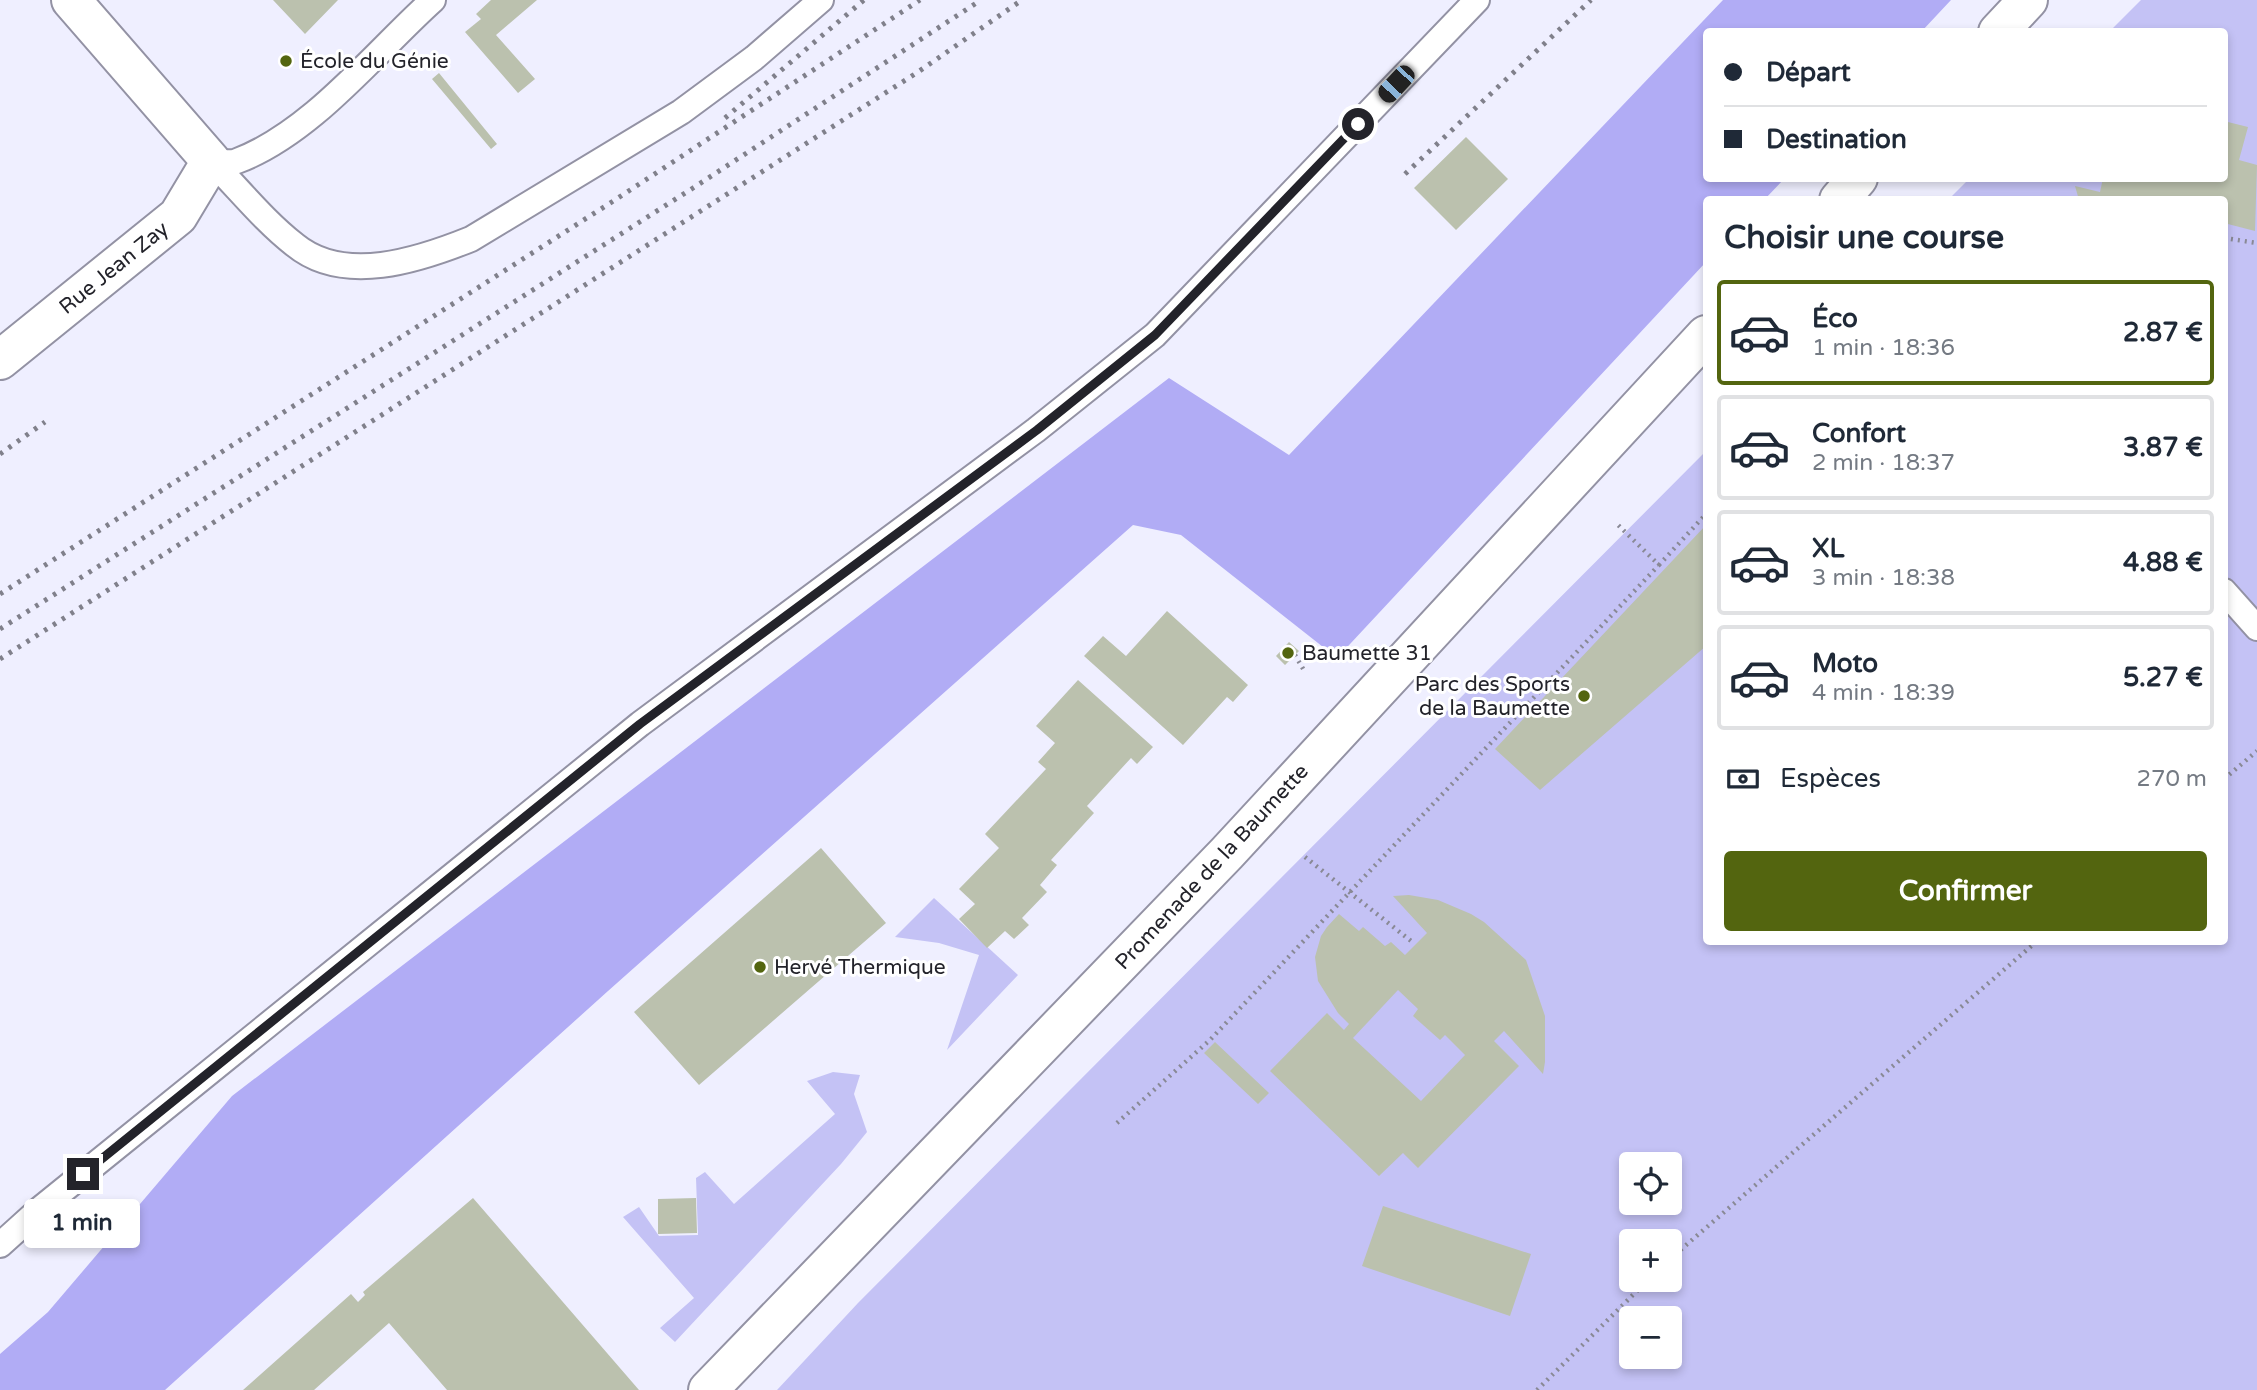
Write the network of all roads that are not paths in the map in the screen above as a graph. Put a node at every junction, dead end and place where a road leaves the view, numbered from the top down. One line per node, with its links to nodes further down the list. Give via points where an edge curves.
1 (71, 0): 7 (street)
2 (433, 0): 7 (lane, via 354,77 292,128 235,162)
3 (821, 0): 7 (lane, via 681,112 471,239 411,260 353,265 313,256 295,246)
4 (2028, 0): 6 (street)
5 (1474, 1): 14 (lane, via 1155,335 1037,430 640,724)
6 (2002, 28)
7 (211, 161): 11 (street, Rue Jean Zay, via 178,216)
8 (1855, 182): 9 (street)
9 (1842, 196)
10 (1703, 338): 15 (street, Promenade de la Baumette, via 1227,853)
11 (0, 360)
12 (2228, 595): 13 (lane)
13 (2257, 628)
14 (0, 1245)
15 (708, 1390)

